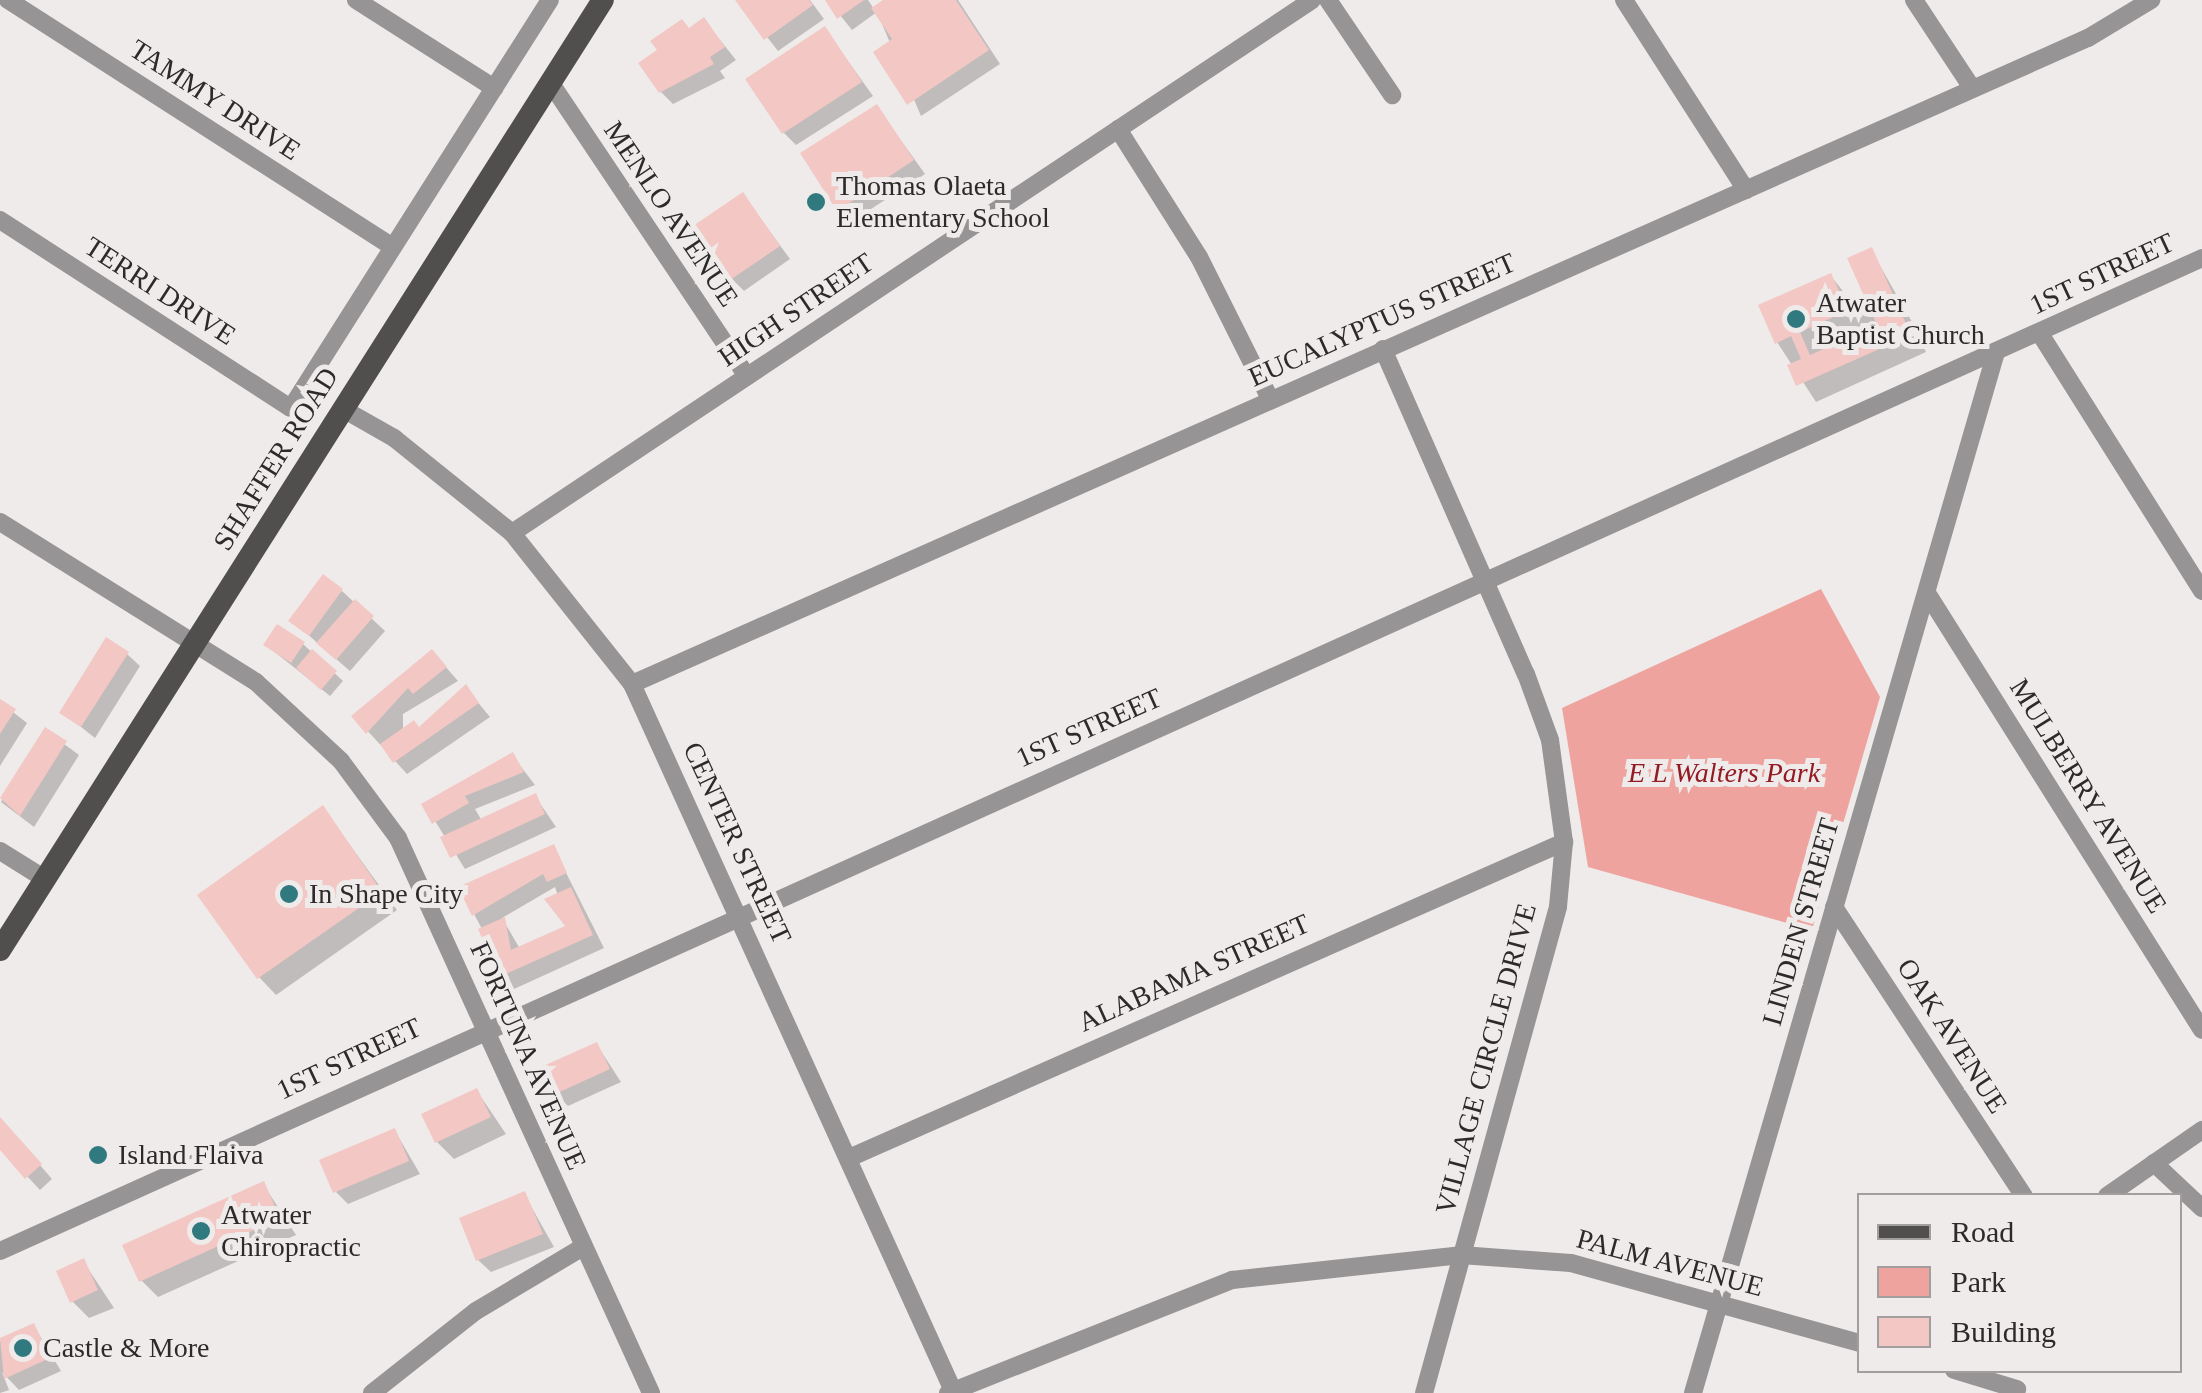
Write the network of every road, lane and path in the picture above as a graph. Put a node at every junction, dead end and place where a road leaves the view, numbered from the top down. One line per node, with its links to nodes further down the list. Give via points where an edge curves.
1 (8, 0): 17 (street, TAMMY DRIVE)
2 (356, 0): 11 (street)
3 (550, 0): 11 (street, SHAFFER ROAD)
4 (602, 0): 10 (main road, SHAFFER ROAD)
5 (1312, 0): 14 (street, HIGH STREET)
6 (1328, 0): 13 (street)
7 (1624, 0): 15 (street)
8 (1914, 0): 12 (street)
9 (2150, 0): 12 (street, EUCALYPTUS STREET)
10 (550, 82): 22 (street, MENLO AVENUE); 25 (main road, SHAFFER ROAD)
11 (494, 88): 17 (street, SHAFFER ROAD)
12 (1972, 88): 15 (street, EUCALYPTUS STREET)
13 (1392, 94)
14 (1118, 128): 22 (street, HIGH STREET); 23 (street, via 1200,257)
15 (1746, 190): 20 (street, EUCALYPTUS STREET)
16 (0, 220): 24 (street, TERRI DRIVE)
17 (393, 247): 24 (street, SHAFFER ROAD)
18 (2202, 258): 19 (street, 1ST STREET)
19 (2039, 332): 21 (street, 1ST STREET); 29 (street)
20 (1383, 349): 23 (street, EUCALYPTUS STREET); 28 (street, VILLAGE CIRCLE DRIVE)
21 (1996, 352): 28 (street, 1ST STREET); 30 (street, LINDEN STREET)
22 (747, 376): 27 (street, HIGH STREET)
23 (1270, 399): 32 (street, EUCALYPTUS STREET)
24 (291, 408)
25 (343, 410): 27 (street, CENTER STREET, via 408,448); 31 (main road, SHAFFER ROAD)
26 (0, 522): 31 (street, FORTUNA AVENUE)
27 (512, 533): 32 (street, CENTER STREET)
28 (1485, 582): 33 (street, VILLAGE CIRCLE DRIVE, via 1550,740); 37 (street, 1ST STREET)
29 (2202, 590)
30 (1927, 593): 36 (street, LINDEN STREET); 40 (street, MULBERRY AVENUE)
31 (194, 643): 35 (main road, SHAFFER ROAD); 39 (street, FORTUNA AVENUE, via 256,682 341,760 398,838)
32 (632, 684): 37 (street, CENTER STREET)
33 (1564, 842): 42 (street, ALABAMA STREET); 49 (street, VILLAGE CIRCLE DRIVE, via 1558,907)
34 (0, 851): 35 (street)
35 (45, 879): 38 (main road, SHAFFER ROAD)
36 (1834, 907): 44 (street, OAK AVENUE); 50 (street, LINDEN STREET)
37 (740, 913): 39 (street, 1ST STREET); 42 (street, CENTER STREET)
38 (0, 950)
39 (485, 1026): 47 (street, FORTUNA AVENUE); 48 (street, 1ST STREET)
40 (2202, 1030)
41 (2202, 1130): 43 (street)
42 (848, 1158): 54 (street, CENTER STREET)
43 (2154, 1162): 45 (street); 46 (street)
44 (2022, 1193)
45 (2111, 1193)
46 (2202, 1208)
47 (583, 1247): 55 (street, via 476,1311); 56 (street, FORTUNA AVENUE)
48 (0, 1251)
49 (1461, 1255): 50 (street, PALM AVENUE, via 1572,1263); 54 (street, PALM AVENUE, via 1232,1280); 57 (street, VILLAGE CIRCLE DRIVE)
50 (1719, 1302): 51 (street, PALM AVENUE); 58 (street, LINDEN STREET)
51 (1857, 1342)
52 (1968, 1373): 53 (street)
53 (2018, 1384)
54 (952, 1392)
55 (372, 1393)
56 (651, 1393)
57 (1424, 1393)
58 (1693, 1393)

